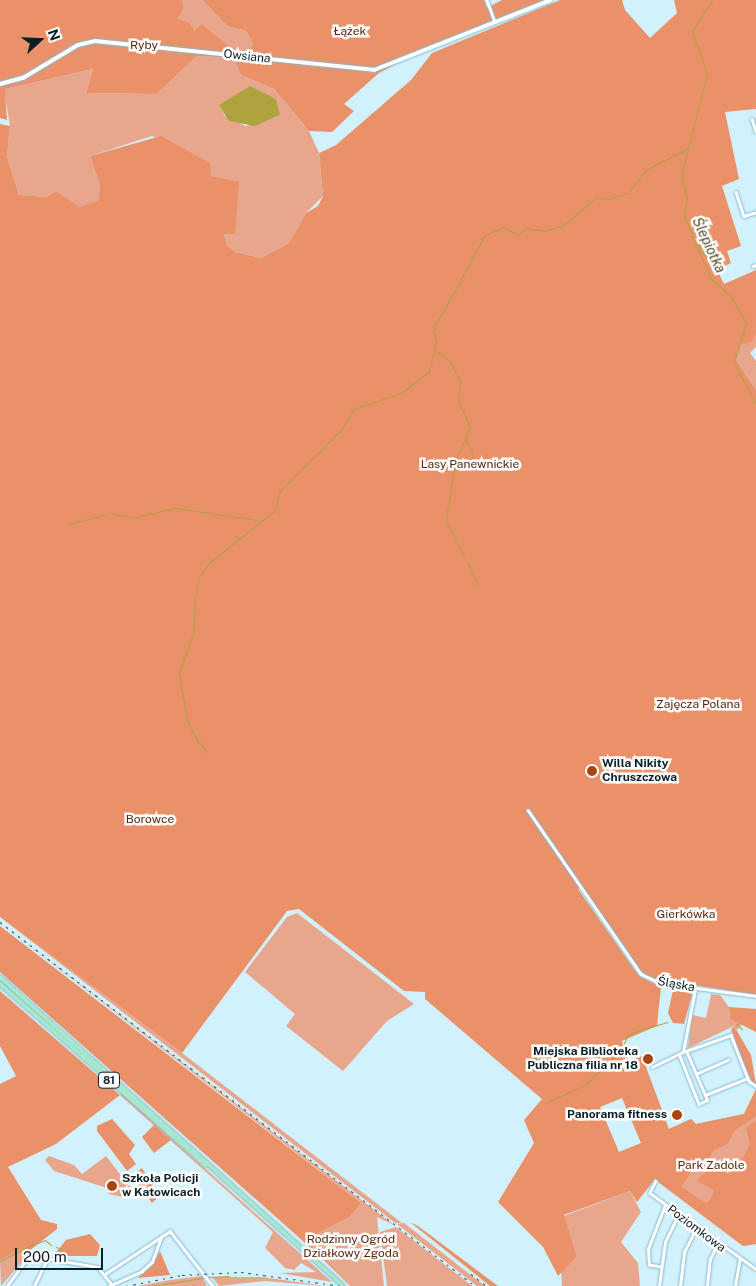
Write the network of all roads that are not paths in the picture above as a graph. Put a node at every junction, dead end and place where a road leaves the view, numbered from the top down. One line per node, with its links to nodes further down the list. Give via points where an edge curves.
1 (492, 0): 3 (street)
2 (551, 0): 4 (street, Owsiana)
3 (488, 1): 4 (street)
4 (495, 22): 5 (street, Owsiana, via 372,70 95,41 78,45 23,78)
5 (0, 84)
6 (752, 119): 7 (street)
7 (756, 132)
8 (736, 192): 9 (street, via 744,216)
9 (756, 212)
10 (528, 810): 13 (street, Śląska, via 641,974 657,983)
11 (0, 977): 23 (main road, 81)
12 (0, 984): 23 (main road, 81)
13 (695, 989): 14 (street, Śląska); 15 (street)
14 (756, 996)
15 (685, 1053): 16 (street); 19 (street); 20 (street, via 731,1035)
16 (680, 1056): 18 (street); 22 (street, via 699,1104 707,1100)
17 (728, 1060): 19 (street)
18 (652, 1067)
19 (696, 1074): 22 (street)
20 (748, 1080): 21 (street); 22 (street)
21 (756, 1086)
22 (705, 1095)
23 (218, 1174): 39 (main road, 81)
24 (656, 1181): 25 (street, Poziomkowa, via 650,1194)
25 (665, 1205): 26 (street, Poziomkowa); 32 (street, via 648,1249 649,1264)
26 (678, 1215): 27 (street, Poziomkowa); 32 (street, via 667,1233)
27 (696, 1228): 29 (street, Poziomkowa); 41 (street, via 684,1252)
28 (162, 1237): 34 (street); 37 (street, via 152,1262 142,1272); 38 (street, via 170,1231)
29 (717, 1245): 31 (street, Poziomkowa); 42 (street, via 710,1259)
30 (47, 1259): 34 (street, via 92,1266); 35 (street, via 33,1256); 36 (street)
31 (740, 1260): 33 (street, Poziomkowa); 43 (street)
32 (661, 1267): 40 (street)
33 (756, 1269)
34 (105, 1274): 37 (street)
35 (7, 1286)
36 (34, 1286)
37 (111, 1286)
38 (213, 1286)
39 (343, 1286)
40 (659, 1286)
41 (680, 1286)
42 (708, 1286)
43 (735, 1286)

